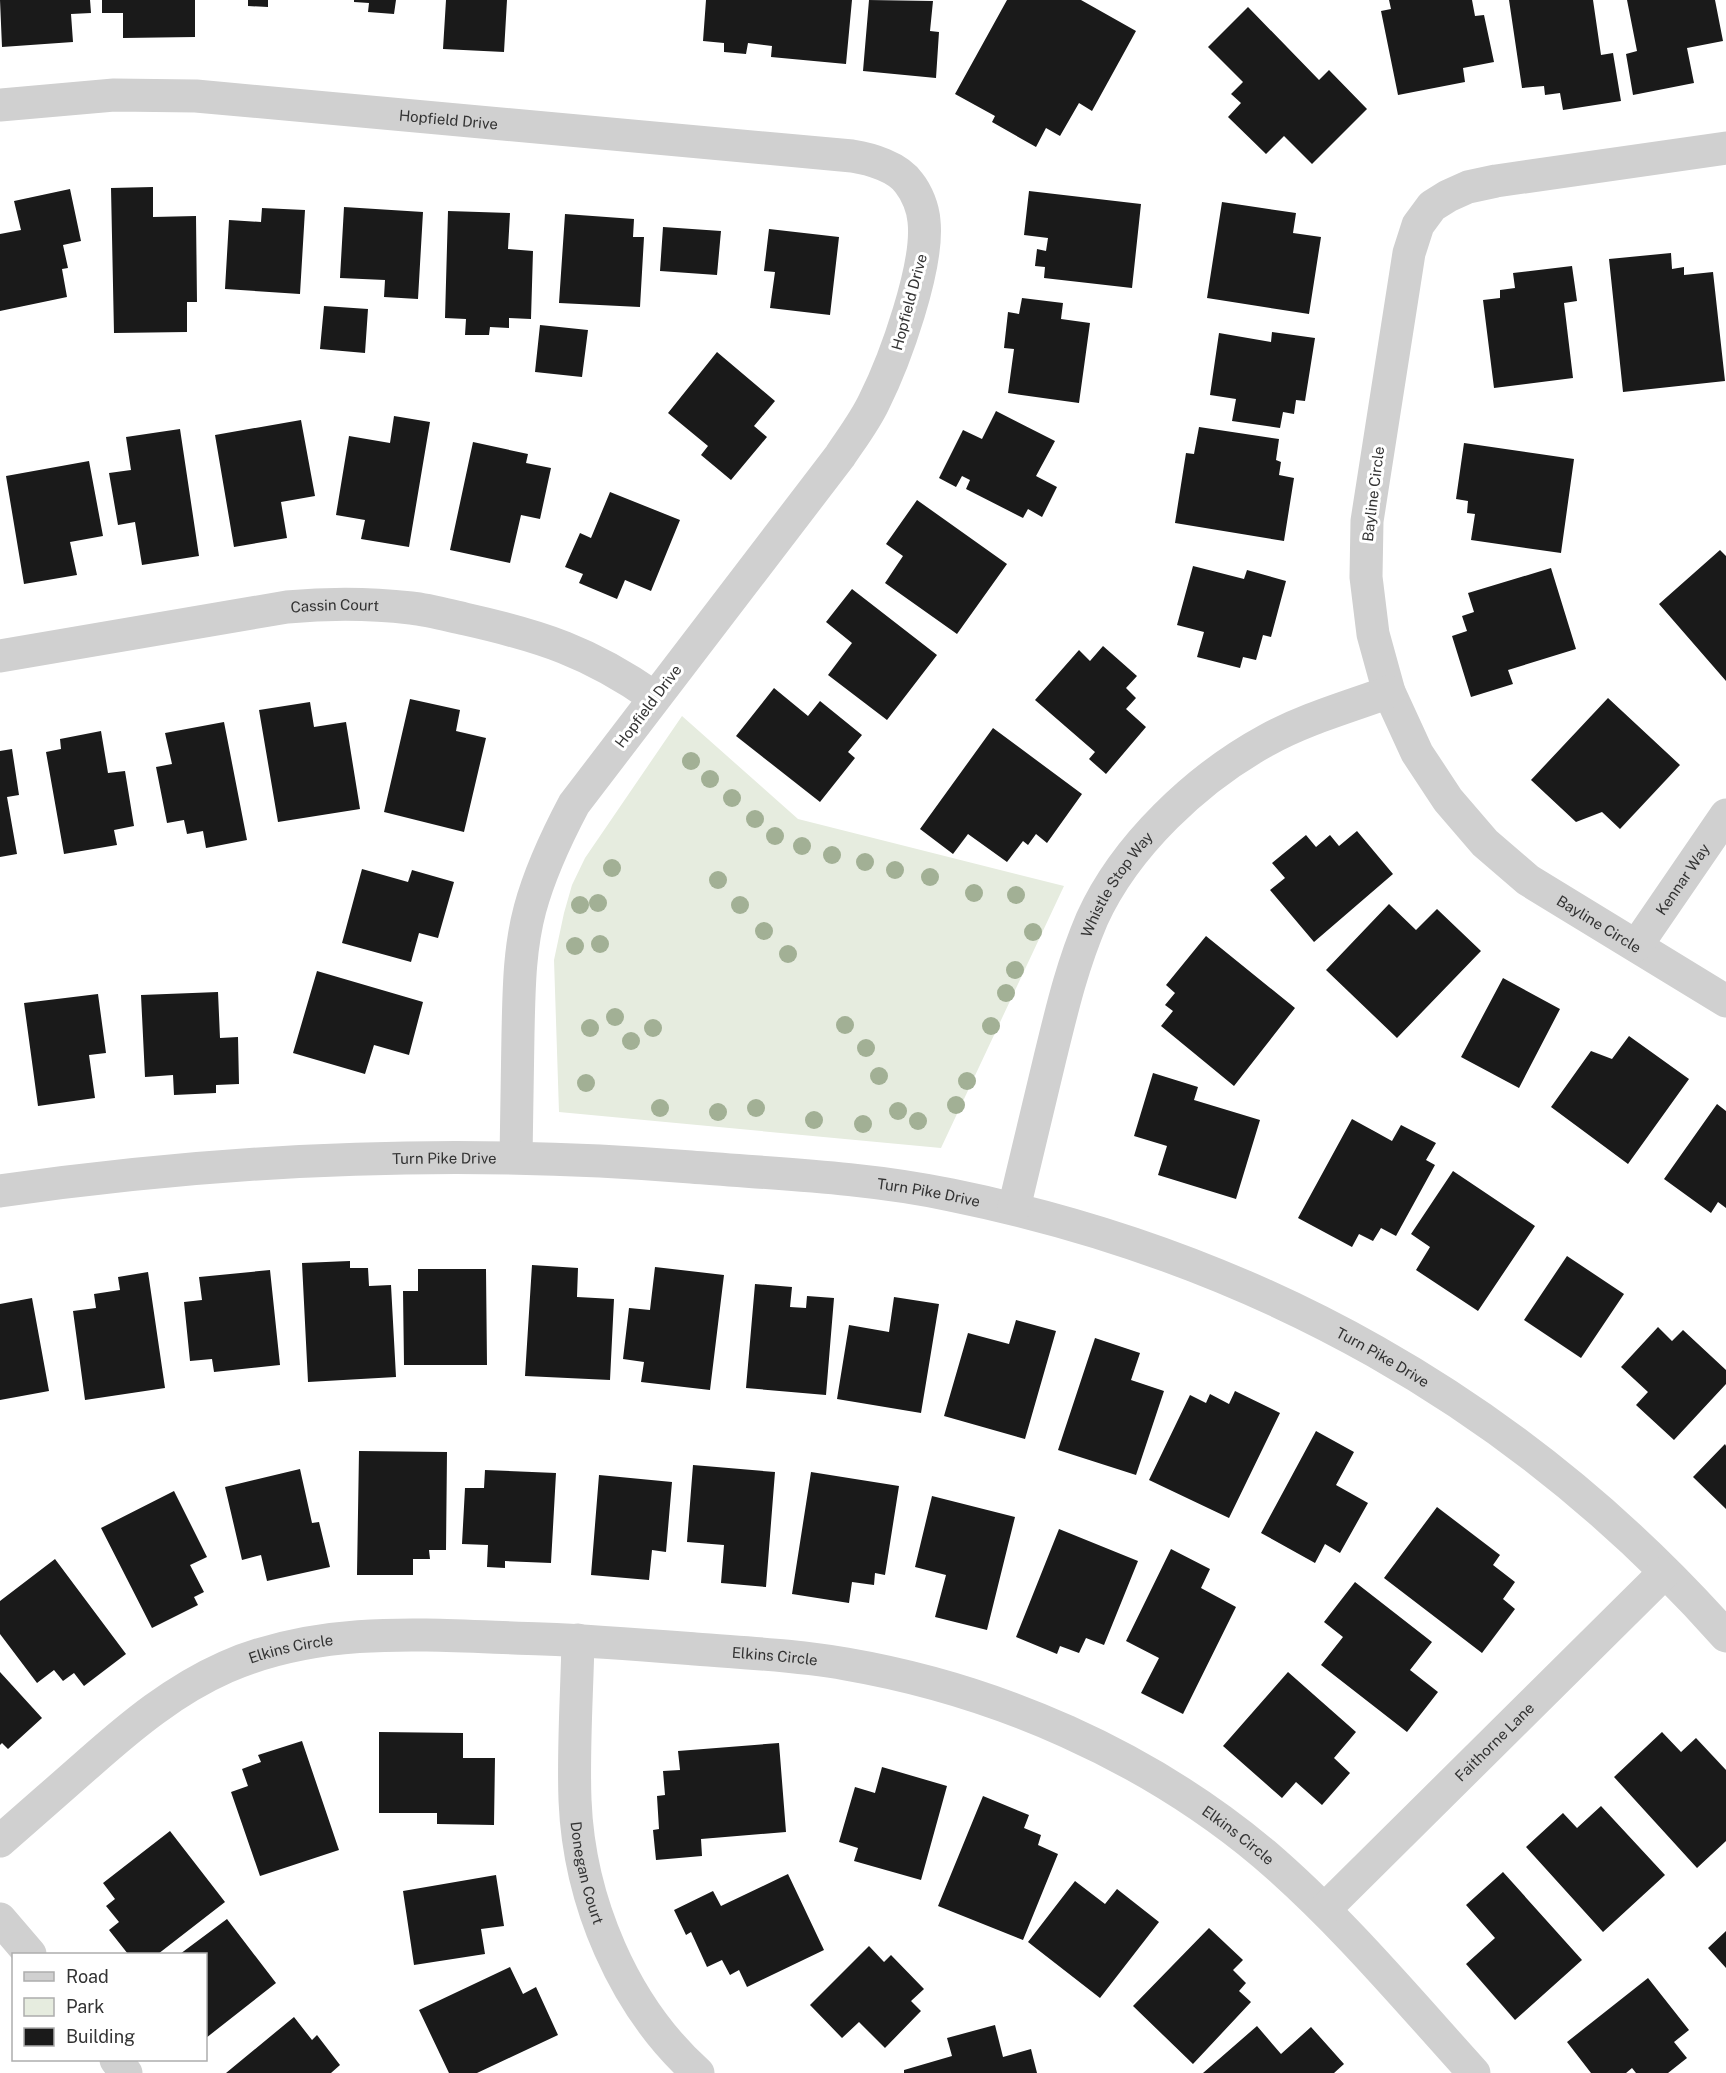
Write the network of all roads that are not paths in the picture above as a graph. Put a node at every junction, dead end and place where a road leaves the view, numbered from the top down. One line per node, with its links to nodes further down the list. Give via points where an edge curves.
1 (0, 105): 5 (street, Hopfield Drive, via 114,95 196,96 852,156 871,159 909,181 920,202 923,249 899,345 874,403 840,456)
2 (1726, 148): 4 (street, Bayline Circle, via 1468,187 1432,206 1418,225 1401,294 1367,521 1366,577 1373,634)
3 (0, 656): 5 (street, Cassin Court, via 287,607 350,603 412,608 513,629 587,656)
4 (1389, 692): 7 (street, Bayline Circle, via 1417,753 1448,800 1485,843 1528,880); 11 (street, Whistle Stop Way, via 1291,727 1218,769 1156,825 1122,868 1093,917 1072,968)
5 (654, 697): 9 (street, Hopfield Drive, via 574,804 540,874 522,950)
6 (1726, 815): 7 (street, Kennar Way)
7 (1637, 945): 8 (street, Bayline Circle)
8 (1726, 1001)
9 (516, 1158): 10 (street, Turn Pike Drive, via 396,1157 235,1164); 11 (street, Turn Pike Drive, via 610,1161 855,1181 949,1194)
10 (0, 1191)
11 (1014, 1209): 12 (street, Turn Pike Drive, via 1110,1234 1199,1266 1287,1304 1371,1347 1452,1396 1566,1481)
12 (1665, 1572): 13 (street, Turn Pike Drive); 16 (street, Faithorne Lane)
13 (1726, 1636)
14 (579, 1640): 15 (street, Elkins Circle, via 364,1635 305,1642 229,1665 160,1703); 16 (street, Elkins Circle, via 847,1664 937,1684 1024,1713 1108,1751 1188,1797 1262,1852); 21 (street, Donegan Court, via 575,1800 581,1857 595,1912 617,1965 646,2014)
15 (0, 1841)
16 (1325, 1909): 22 (street, Elkins Circle)
17 (0, 1919): 18 (street)
18 (29, 1953)
19 (117, 2061): 20 (street)
20 (126, 2073)
21 (698, 2073)
22 (1474, 2073)

